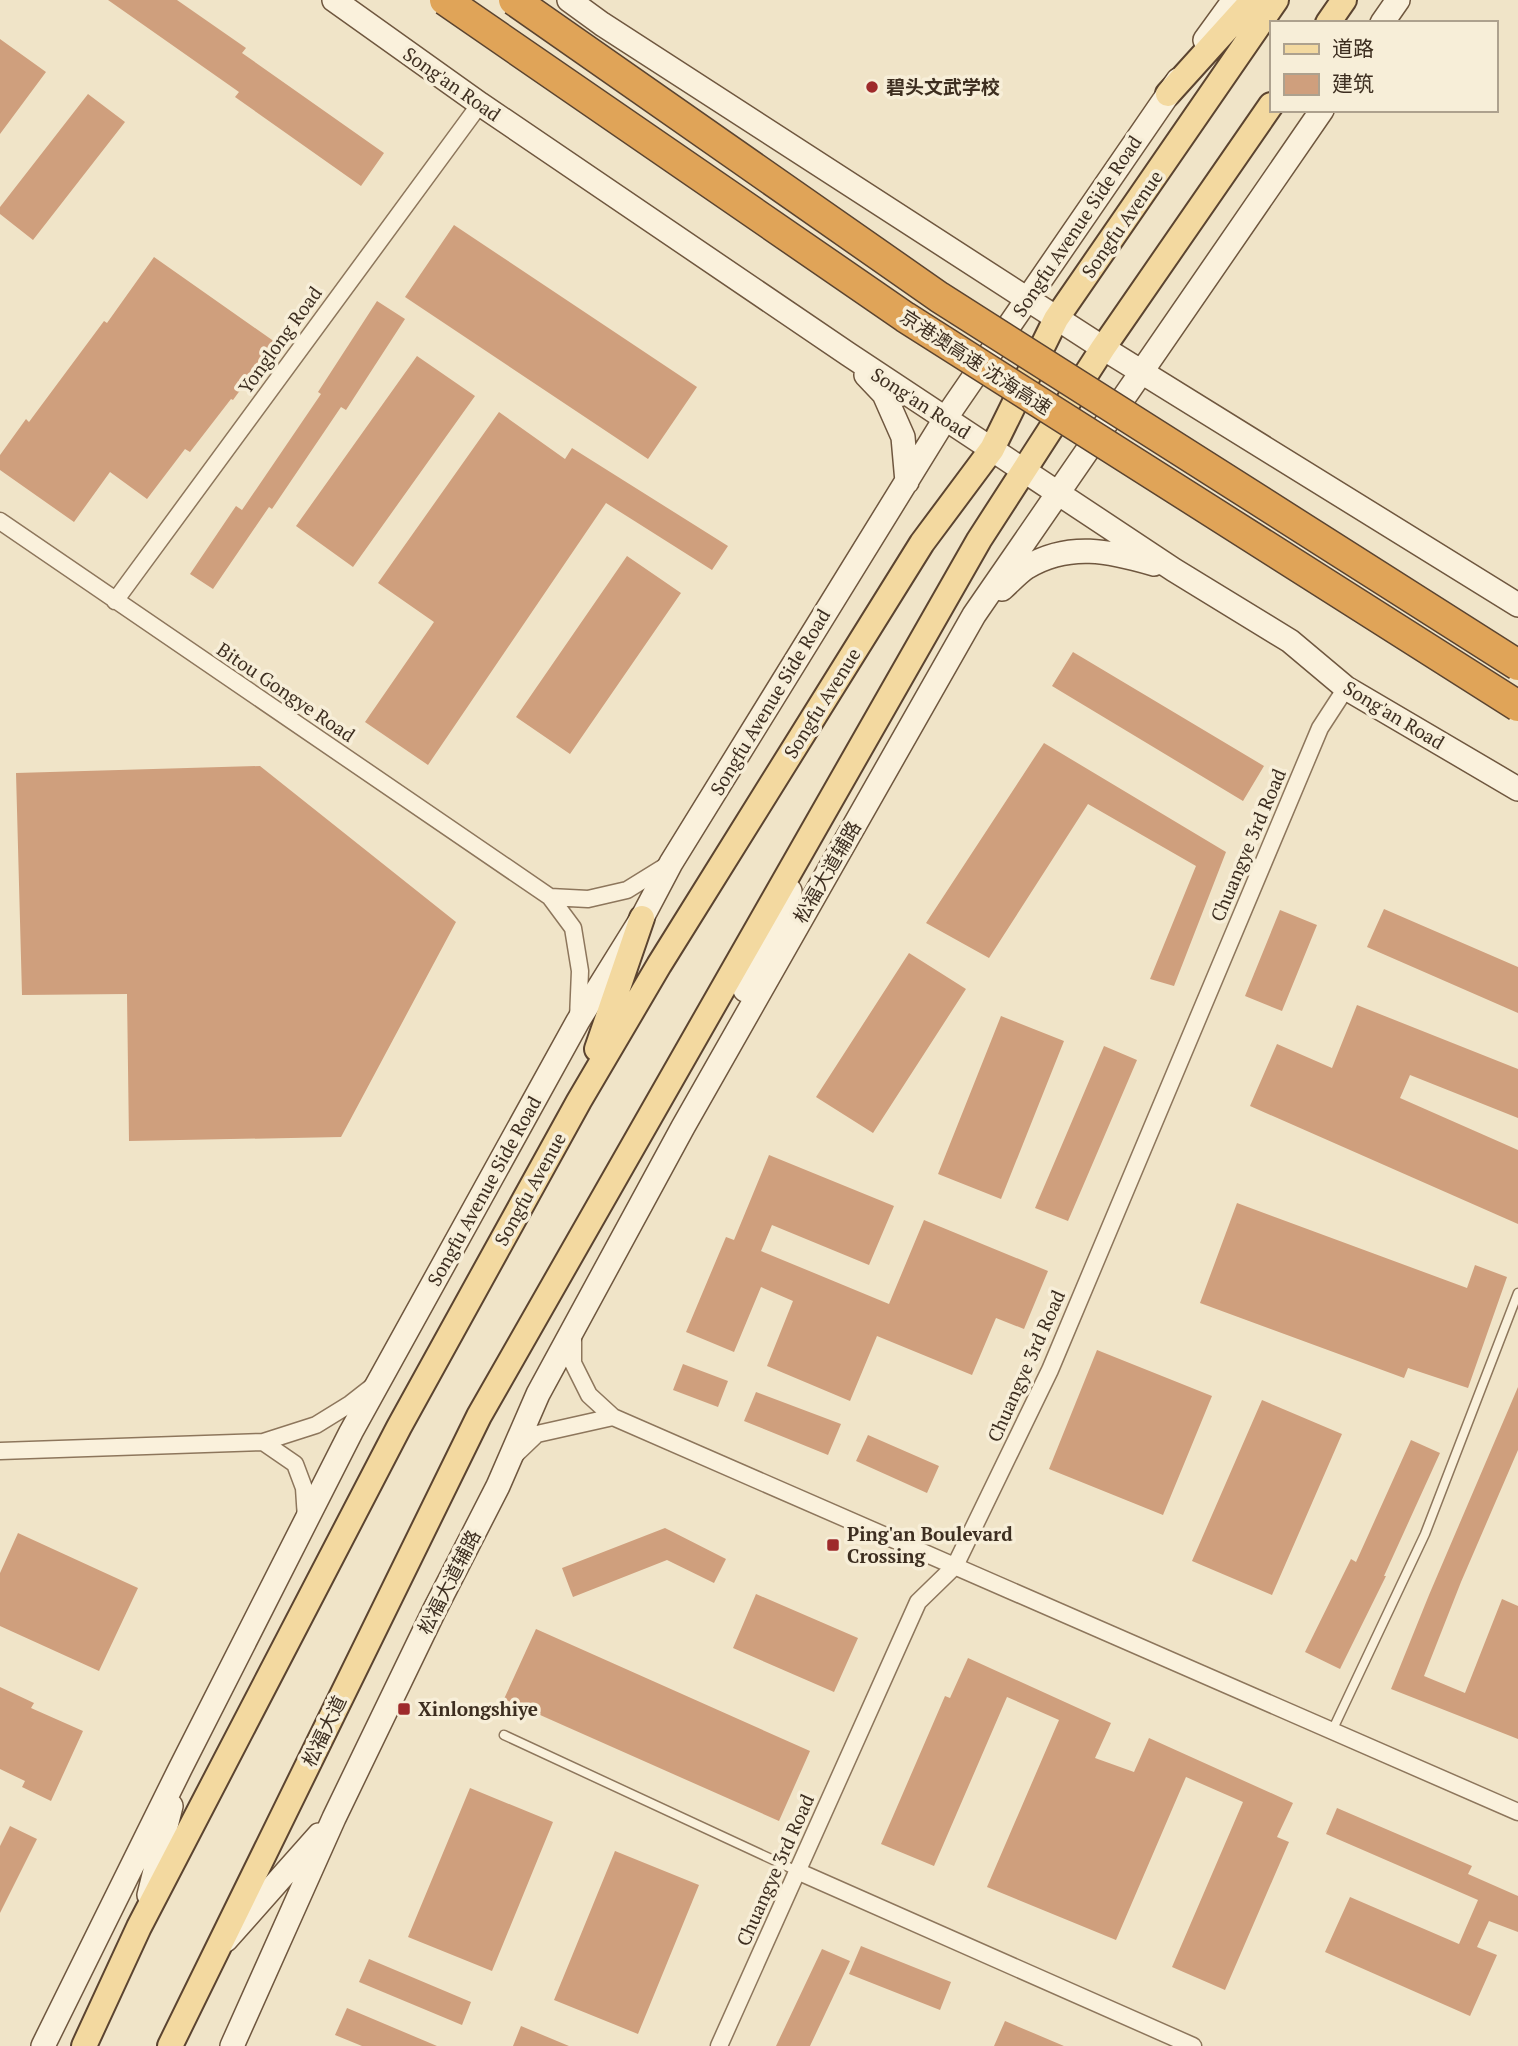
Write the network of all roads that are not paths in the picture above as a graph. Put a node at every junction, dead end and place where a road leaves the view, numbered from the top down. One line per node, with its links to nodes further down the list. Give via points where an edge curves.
1 (334, 0): 13 (main road, Song'an Road)
2 (445, 0): 33 (highway, 京港澳高速 沈海高速, bridge, via 905,317)
3 (514, 0): 31 (highway, 京港澳高速 沈海高速, bridge, via 939,297)
4 (569, 0): 16 (main road)
5 (1234, 0): 12 (main road, Songfu Avenue Side Road)
6 (1253, 0): 12 (main road)
7 (1276, 0): 17 (main road, Songfu Avenue)
8 (1344, 0): 10 (main road)
9 (1398, 0): 11 (main road)
10 (1329, 21)
11 (1383, 21)
12 (1168, 94): 16 (main road, Songfu Avenue Side Road)
13 (480, 104): 19 (main road, Song'an Road); 28 (street, Yonglong Road)
14 (1270, 106): 18 (main road)
15 (1321, 112): 20 (main road)
16 (1027, 299): 17 (main road); 21 (main road, Songfu Avenue Side Road)
17 (1056, 319): 18 (main road); 22 (main road, Songfu Avenue)
18 (1103, 348): 20 (main road); 23 (main road)
19 (848, 354): 21 (main road, Song'an Road); 24 (main road, via 884,394 903,437)
20 (1142, 373): 25 (main road); 29 (main road)
21 (945, 419): 22 (main road, Song'an Road); 24 (main road, Songfu Avenue Side Road)
22 (992, 449): 23 (main road, Song'an Road); 43 (main road, Songfu Avenue, via 922,543)
23 (1025, 471): 25 (main road, Song'an Road); 36 (main road, via 979,540)
24 (906, 482): 37 (main road, Songfu Avenue Side Road)
25 (1059, 493): 27 (main road, Song'an Road); 30 (main road)
26 (2, 524): 28 (street, Bitou Gongye Road)
27 (1174, 570): 30 (main road, via 1117,553 1069,551 1027,568); 32 (main road, Song'an Road, via 1290,641)
28 (115, 601): 38 (street, Bitou Gongye Road)
29 (1518, 605)
30 (974, 615): 34 (main road)
31 (1518, 665)
32 (1346, 688): 35 (main road, Song'an Road); 53 (street, Chuangye 3rd Road, via 1320,728 1050,1370)
33 (1518, 706)
34 (882, 780): 40 (main road, 松福大道辅路); 44 (main road, 松福大道辅路)
35 (1518, 789)
36 (833, 796): 40 (main road, 松福大道辅路); 42 (main road)
37 (671, 863): 38 (street, via 627,890 588,899); 39 (main road, Songfu Avenue Side Road)
38 (550, 897): 41 (street, via 573,929 580,971)
39 (642, 918): 41 (main road, Songfu Avenue Side Road); 43 (main road)
40 (772, 929): 42 (main road, 松福大道辅路); 44 (main road, 松福大道辅路)
41 (578, 1021): 47 (main road, Songfu Avenue Side Road)
42 (699, 1030): 61 (main road, 松福大道, via 479,1416)
43 (579, 1101): 60 (main road, via 399,1427)
44 (683, 1127): 46 (main road, 松福大道辅路)
45 (1518, 1293): 54 (lane, via 1425,1534)
46 (573, 1328): 48 (street, via 573,1363 589,1395); 51 (main road, 松福大道辅路)
47 (380, 1380): 49 (street, via 316,1425); 52 (main road, Songfu Avenue Side Road)
48 (613, 1418): 51 (street, via 537,1434); 53 (street)
49 (263, 1441): 50 (street); 52 (street, via 295,1464 304,1488)
50 (0, 1451)
51 (509, 1462): 58 (main road, 松福大道辅路)
52 (306, 1521): 56 (main road)
53 (955, 1566): 54 (street); 59 (street, Chuangye 3rd Road, via 918,1602)
54 (1332, 1731): 57 (street)
55 (504, 1735): 59 (lane)
56 (180, 1769): 60 (main road); 62 (main road)
57 (1518, 1812)
58 (334, 1818): 61 (main road); 65 (main road, 松福大道辅路)
59 (797, 1871): 66 (street, Chuangye 3rd Road); 67 (street)
60 (139, 1927): 63 (main road)
61 (214, 1952): 64 (main road, 松福大道)
62 (43, 2046)
63 (84, 2046)
64 (170, 2046)
65 (232, 2046)
66 (719, 2046)
67 (1193, 2046)

